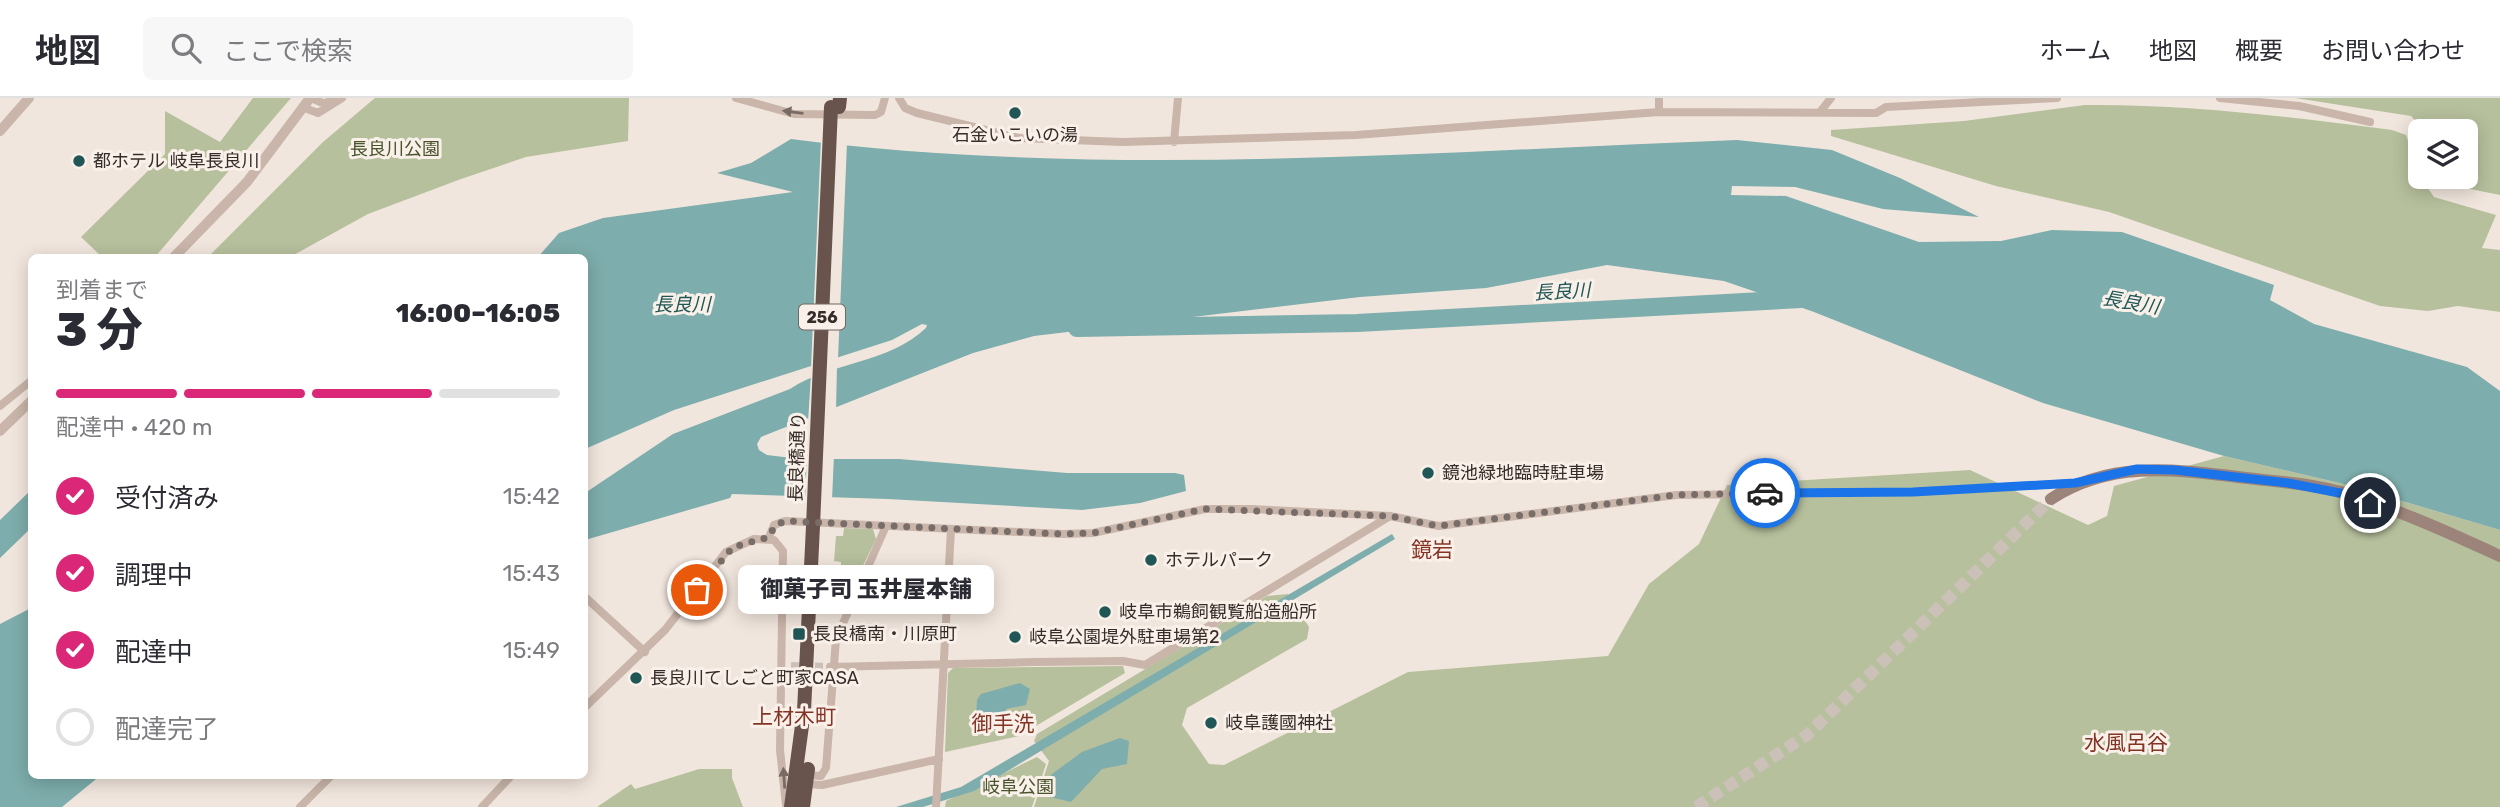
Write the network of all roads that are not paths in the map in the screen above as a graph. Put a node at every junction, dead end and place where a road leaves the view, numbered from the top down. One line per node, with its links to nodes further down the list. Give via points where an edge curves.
1 (29, 98): 18 (street)
2 (311, 98): 3 (street, via 326,104); 14 (street)
3 (332, 98)
4 (342, 98): 14 (street, via 318,113)
5 (736, 98): 13 (street, one-way to 5, via 794,114)
6 (886, 98): 13 (street, via 875,115)
7 (899, 98): 19 (street, via 905,108 917,113 1019,138)
8 (1178, 98): 19 (street)
9 (1659, 98): 15 (street)
10 (1831, 98): 16 (street)
11 (2057, 98): 16 (street)
12 (2220, 98): 17 (street, via 2299,106)
13 (839, 105): 28 (highway, 長良橋通り / 256, bridge)
14 (302, 107): 20 (street, via 247,182)
15 (1659, 113): 16 (street); 19 (street, via 1369,135)
16 (1821, 113)
17 (2370, 122)
18 (0, 131)
19 (1174, 142)
20 (177, 254)
21 (28, 383): 22 (street)
22 (1, 404)
23 (28, 404): 24 (street)
24 (0, 431)
25 (2075, 483): 26 (main road); 27 (street, via 1913,492 1676,495 1438,526); 32 (main road, via 2137,469 2288,483 2345,494)
26 (2051, 499)
27 (1390, 516): 30 (street, via 1205,509 1093,533); 39 (street, via 1145,665 1123,661)
28 (817, 526): 42 (highway, 長良橋通り / 256); 47 (highway, 長良橋通り / 256, via 814,704)
29 (886, 526): 30 (street); 31 (street, via 786,521 775,525); 36 (street)
30 (951, 529): 39 (street)
31 (769, 537): 33 (street, via 783,551); 38 (street, via 741,543 726,552)
32 (2500, 555)
33 (783, 592): 34 (street); 43 (street, via 786,666)
34 (796, 592)
35 (832, 594): 36 (street)
36 (855, 595): 40 (street, via 836,639)
37 (588, 600): 38 (street)
38 (645, 652): 41 (street)
39 (943, 665): 40 (street); 44 (street)
40 (832, 667): 47 (street, via 826,768 821,776)
41 (588, 704)
42 (801, 746): 43 (street, via 793,756); 50 (highway, 長良橋通り / 256)
43 (780, 750): 50 (street, one-way to 43)
44 (938, 761): 47 (street, via 822,785); 52 (street)
45 (328, 779): 48 (street)
46 (508, 779): 49 (street)
47 (807, 780): 51 (highway, 長良橋通り / 256)
48 (300, 807)
49 (482, 807)
50 (789, 807)
51 (803, 807)
52 (936, 807)

